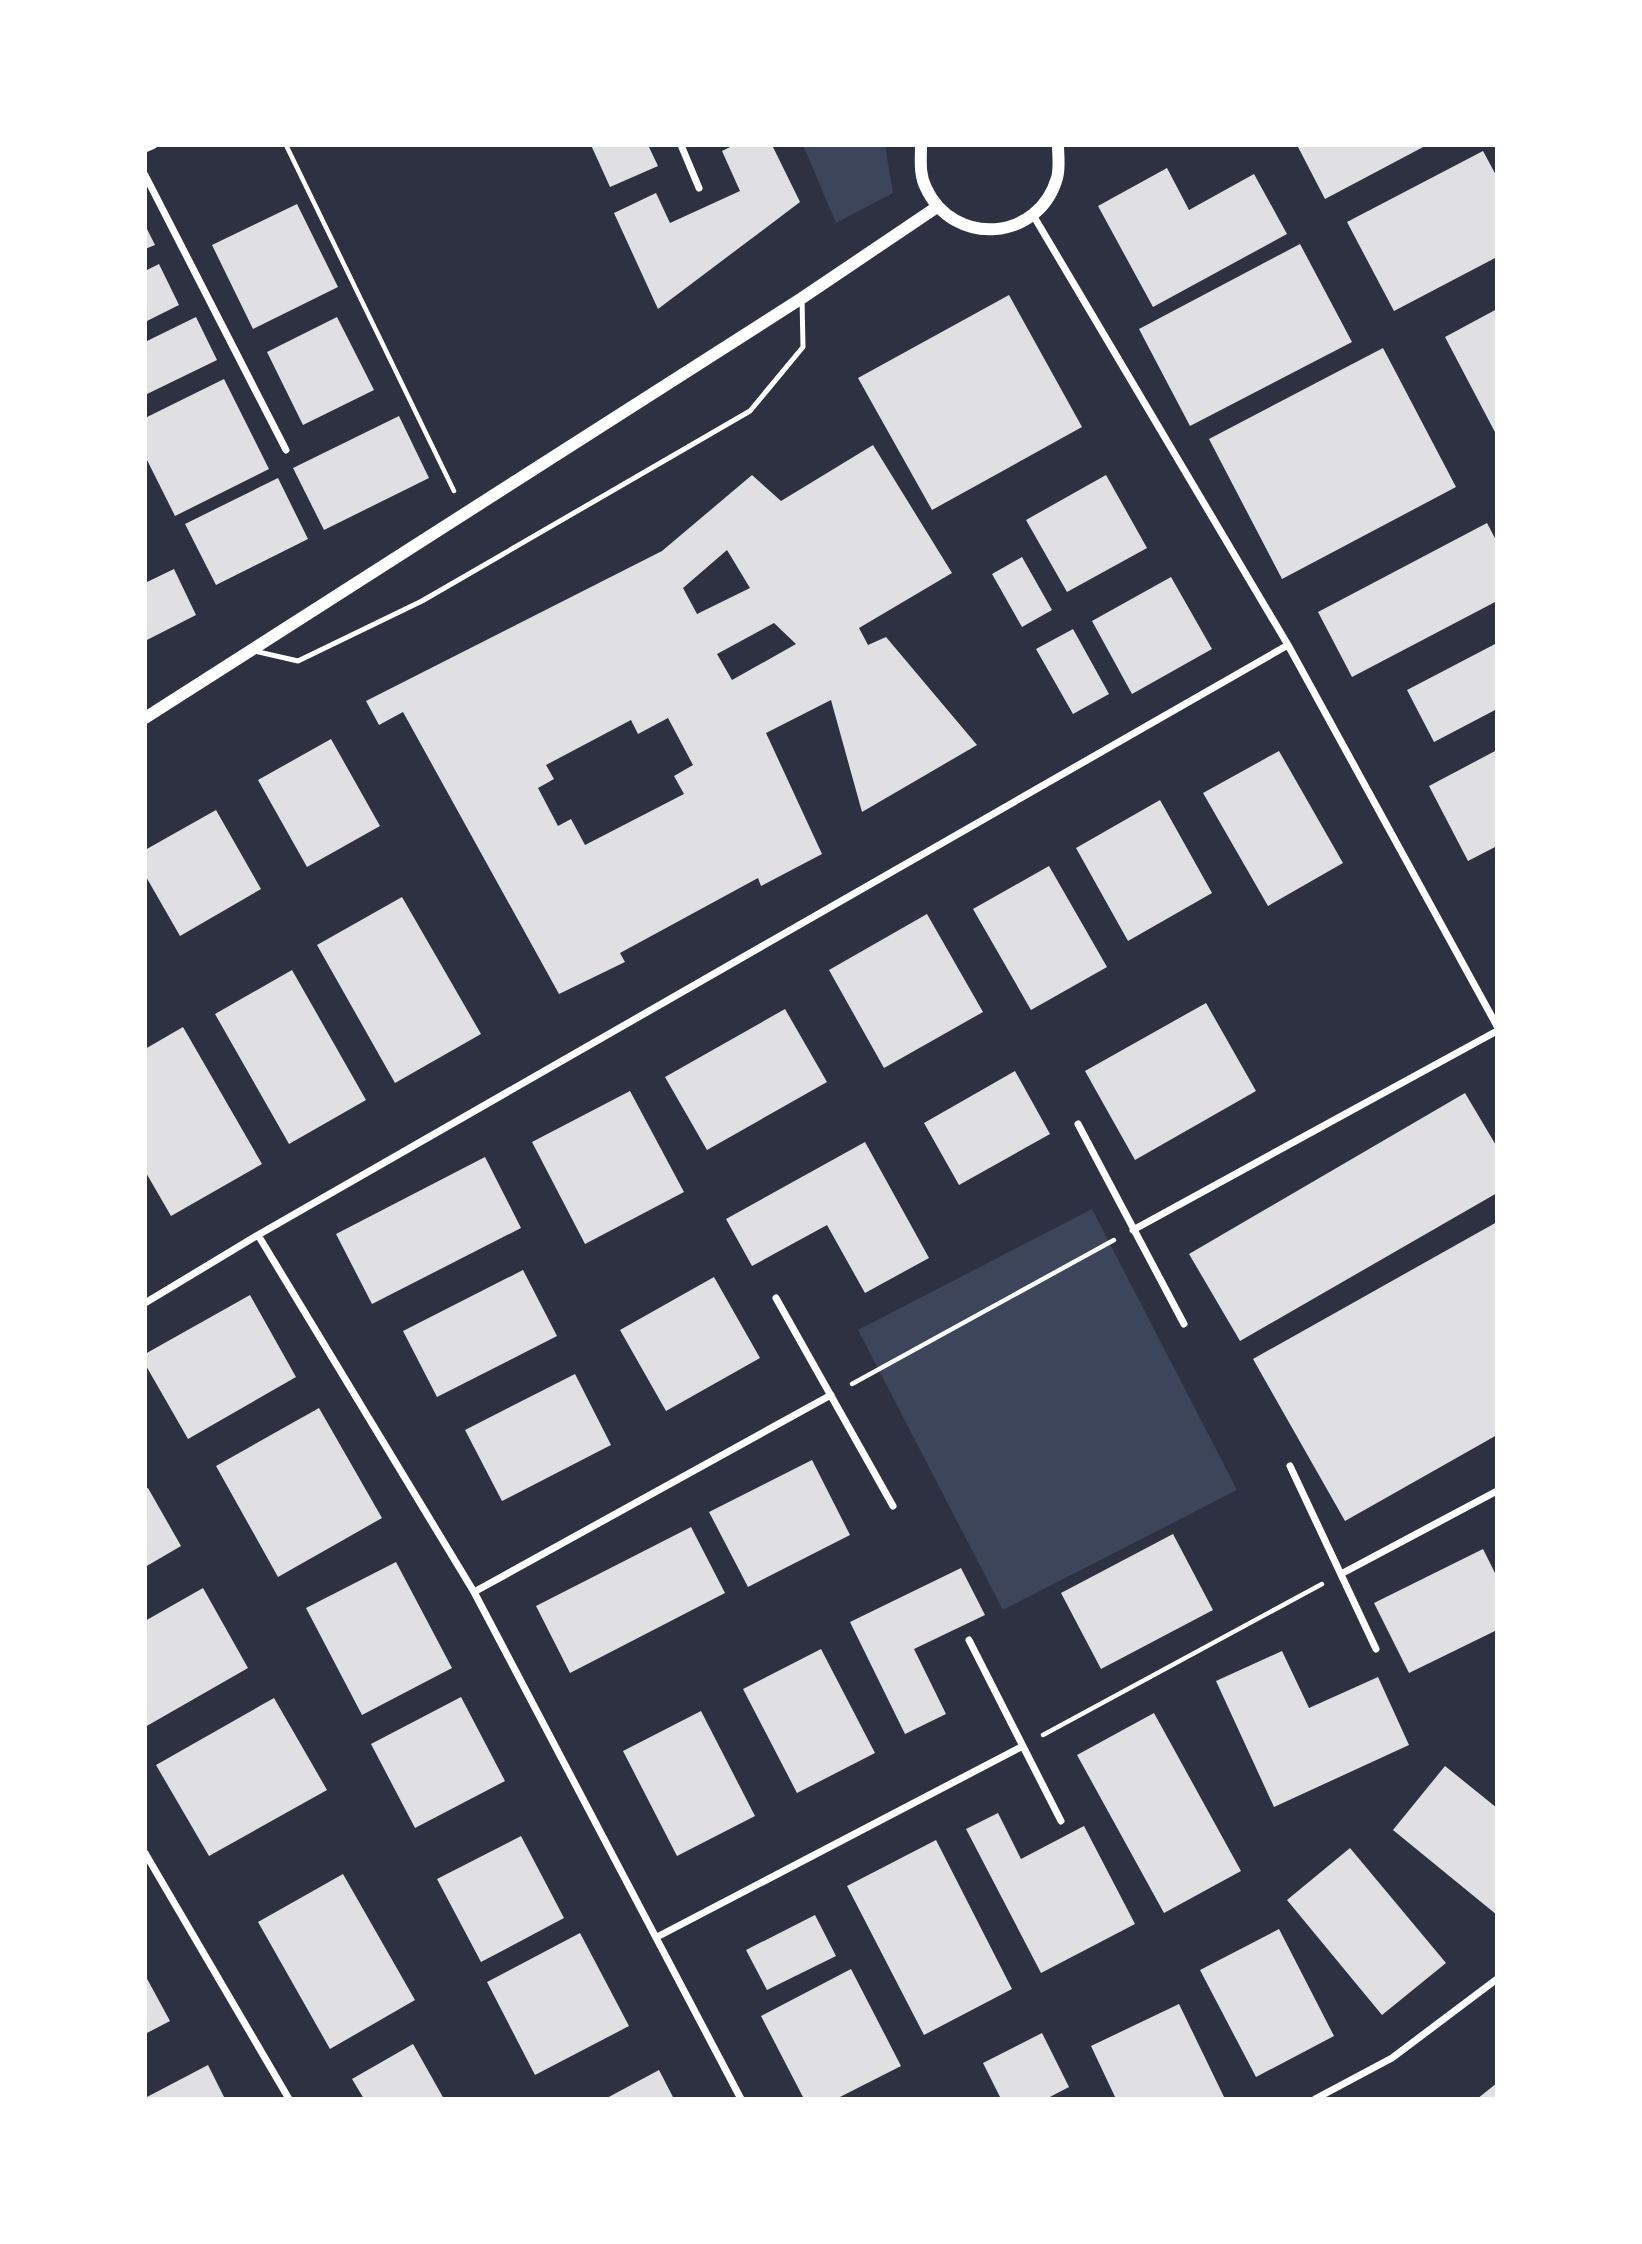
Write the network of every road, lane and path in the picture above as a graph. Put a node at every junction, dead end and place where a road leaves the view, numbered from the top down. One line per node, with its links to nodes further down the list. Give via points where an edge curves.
1 (154, 145): 6 (street)
2 (286, 145): 13 (path)
3 (681, 145): 8 (street)
4 (922, 145): 9 (street, via 920,169)
5 (1058, 145): 10 (street, via 1058,175 1049,198)
6 (145, 149)
7 (145, 175): 12 (street)
8 (699, 188)
9 (937, 207): 10 (street, via 970,227 999,230); 11 (street)
10 (1033, 215): 14 (street)
11 (802, 298): 13 (street); 15 (lane, via 803,347 750,411 422,601 298,661)
12 (286, 450)
13 (464, 514): 15 (street)
14 (1288, 645): 17 (street); 20 (street)
15 (251, 650): 16 (street)
16 (145, 718)
17 (1497, 1028): 19 (street)
18 (1078, 1124): 19 (street)
19 (1133, 1230): 23 (street); 24 (path)
20 (258, 1235): 22 (street); 29 (street)
21 (776, 1298): 24 (street)
22 (145, 1303)
23 (1184, 1324)
24 (831, 1395): 27 (street); 29 (street)
25 (1290, 1466): 28 (street)
26 (1497, 1491): 28 (street)
27 (893, 1506)
28 (1341, 1574): 31 (street); 32 (path)
29 (474, 1592): 35 (street)
30 (969, 1640): 32 (street)
31 (1376, 1649)
32 (1023, 1746): 33 (street); 35 (street)
33 (1060, 1821)
34 (145, 1853): 37 (street)
35 (657, 1937): 38 (street)
36 (1497, 1979): 39 (street, via 1392,2058)
37 (289, 2099)
38 (741, 2099)
39 (1315, 2099)

